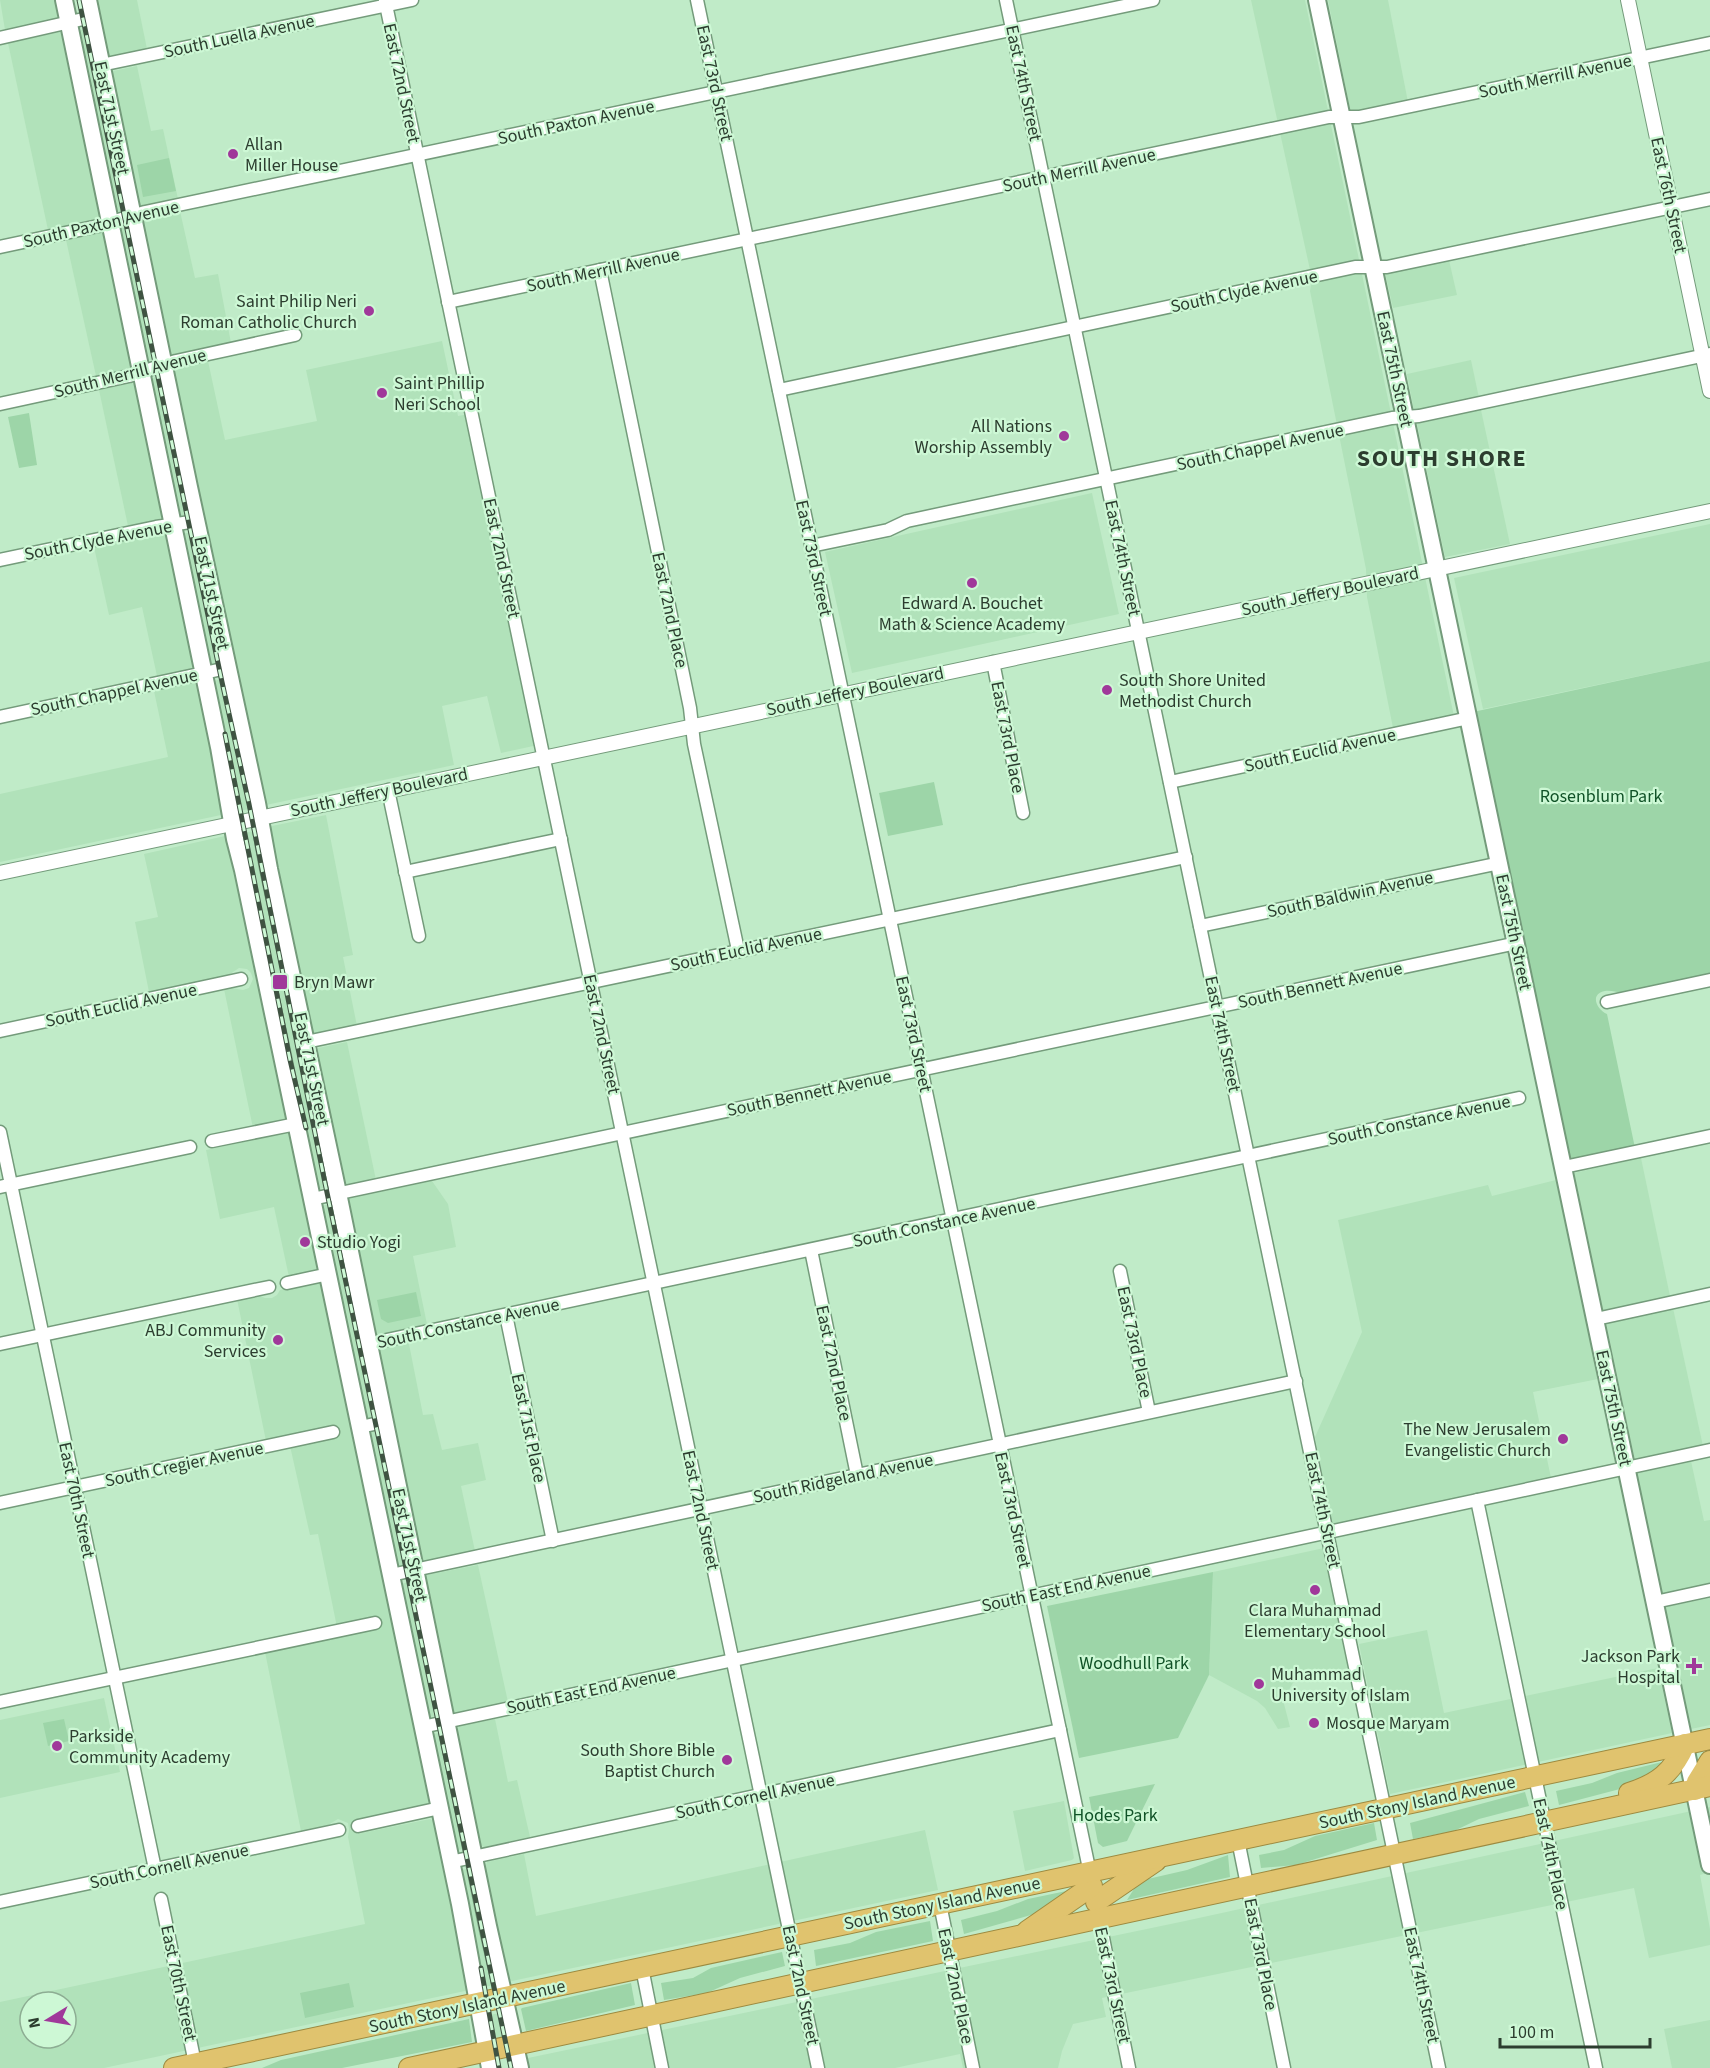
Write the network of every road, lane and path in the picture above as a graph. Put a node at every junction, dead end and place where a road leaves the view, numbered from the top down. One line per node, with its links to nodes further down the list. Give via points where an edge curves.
1 (64, 0): 11 (main road, East 71st Street)
2 (88, 0): 10 (main road, East 71st Street)
3 (412, 0): 9 (street, South Luella Avenue)
4 (697, 0): 17 (street, East 73rd Street)
5 (1006, 0): 12 (street, East 74th Street)
6 (1153, 0): 12 (street, South Paxton Avenue)
7 (1317, 0): 18 (main road, East 75th Street)
8 (1628, 0): 15 (street, East 76th Street)
9 (386, 3): 16 (street, South Luella Avenue); 19 (street, East 72nd Street)
10 (92, 17): 11 (street); 16 (main road, East 71st Street)
11 (69, 22): 13 (street); 24 (main road, East 71st Street)
12 (1013, 30): 17 (street, South Paxton Avenue); 20 (street, East 74th Street)
13 (0, 38)
14 (1710, 43): 15 (street, South Merrill Avenue)
15 (1640, 58): 18 (street, South Merrill Avenue, via 1359,117); 22 (street, East 76th Street)
16 (101, 65): 23 (main road, East 71st Street)
17 (716, 92): 19 (street, South Paxton Avenue); 25 (street, East 73rd Street)
18 (1342, 117): 20 (street, South Merrill Avenue); 27 (main road, East 75th Street)
19 (418, 155): 23 (street, South Paxton Avenue); 29 (street, East 72nd Street)
20 (1044, 177): 25 (street, South Merrill Avenue); 30 (street, East 74th Street)
21 (1710, 199): 22 (street, South Clyde Avenue)
22 (1671, 207): 27 (street, South Clyde Avenue); 32 (street, East 76th Street)
23 (133, 216): 24 (street, South Paxton Avenue); 33 (main road, East 71st Street)
24 (111, 222): 26 (street, South Paxton Avenue); 34 (main road, East 71st Street)
25 (747, 239): 28 (street, South Merrill Avenue); 35 (street, East 73rd Street)
26 (0, 247)
27 (1373, 267): 30 (street, South Clyde Avenue, via 1355,267); 38 (main road, East 75th Street)
28 (600, 270): 29 (street, South Merrill Avenue); 53 (street, East 72nd Place)
29 (448, 302): 54 (street, East 72nd Street)
30 (1075, 327): 35 (street, South Clyde Avenue); 39 (street, East 74th Street)
31 (295, 335): 33 (street, South Merrill Avenue)
32 (1706, 355): 36 (street, East 76th Street); 38 (street, South Chappel Avenue)
33 (164, 364): 34 (street, South Merrill Avenue); 41 (main road, East 71st Street)
34 (141, 372): 37 (street, South Merrill Avenue); 42 (main road, East 71st Street)
35 (779, 390): 43 (street, East 73rd Street)
36 (1710, 391)
37 (0, 404)
38 (1405, 417): 39 (street, South Chappel Avenue); 45 (main road, East 75th Street)
39 (1107, 479): 43 (street, South Chappel Avenue, via 907,521 888,530); 46 (street, East 74th Street)
40 (1710, 511): 45 (street, South Jeffery Boulevard)
41 (197, 521): 42 (street, South Clyde Avenue); 48 (main road, East 71st Street)
42 (173, 524): 44 (street, South Clyde Avenue); 49 (main road, East 71st Street)
43 (812, 546): 50 (street, East 73rd Street)
44 (0, 560)
45 (1437, 568): 46 (street, South Jeffery Boulevard); 52 (main road, East 75th Street)
46 (1139, 631): 47 (street, South Jeffery Boulevard); 55 (street, East 74th Street)
47 (993, 662): 50 (street, South Jeffery Boulevard); 57 (street, East 73rd Place)
48 (227, 668): 49 (street, South Chappel Avenue); 58 (main road, East 71st Street)
49 (204, 673): 51 (street, South Chappel Avenue); 59 (main road, East 71st Street)
50 (843, 693): 53 (street, South Jeffery Boulevard); 65 (street, East 73rd Street)
51 (0, 717)
52 (1469, 718): 55 (street, South Euclid Avenue); 62 (main road, East 75th Street)
53 (692, 726): 54 (street, South Jeffery Boulevard); 69 (street, East 72nd Place)
54 (544, 757): 56 (street, South Jeffery Boulevard); 60 (street, East 72nd Street)
55 (1170, 782): 61 (street, East 74th Street)
56 (388, 790): 58 (street, South Jeffery Boulevard); 63 (street)
57 (1023, 813)
58 (260, 818): 59 (street, South Jeffery Boulevard); 76 (main road, East 71st Street)
59 (232, 824): 64 (street, South Jeffery Boulevard); 79 (main road, East 71st Street)
60 (561, 839): 63 (street); 72 (street, East 72nd Street)
61 (1186, 857): 65 (street, South Euclid Avenue); 66 (street, East 74th Street)
62 (1500, 863): 66 (street, South Baldwin Avenue); 68 (main road, East 75th Street)
63 (405, 872): 67 (street)
64 (0, 873)
65 (890, 918): 69 (street, South Euclid Avenue); 77 (street, East 73rd Street)
66 (1200, 926): 74 (street, East 74th Street)
67 (418, 936)
68 (1517, 943): 74 (street, South Bennett Avenue); 86 (main road, East 75th Street)
69 (738, 950): 72 (street, South Euclid Avenue)
70 (241, 979): 75 (street, South Euclid Avenue)
71 (1710, 980): 73 (street)
72 (591, 982): 76 (street, South Euclid Avenue); 81 (street, East 72nd Street)
73 (1607, 1002)
74 (1218, 1007): 77 (street, South Bennett Avenue); 85 (street, East 74th Street)
75 (0, 1031)
76 (306, 1042): 88 (main road, East 71st Street)
77 (921, 1069): 81 (street, South Bennett Avenue); 90 (street, East 73rd Street)
78 (1519, 1098): 85 (street, South Constance Avenue)
79 (296, 1124): 83 (street); 89 (main road, East 71st Street)
80 (0, 1132): 87 (street, East 70th Street)
81 (622, 1132): 88 (street, South Bennett Avenue); 95 (street, East 72nd Street)
82 (1710, 1136): 86 (street)
83 (212, 1141)
84 (190, 1147): 87 (street)
85 (1249, 1157): 90 (street, South Constance Avenue); 103 (street, East 74th Street)
86 (1564, 1167): 99 (main road, East 75th Street)
87 (6, 1186): 100 (street, East 70th Street)
88 (338, 1194): 89 (street, South Bennett Avenue); 102 (main road, East 71st Street)
89 (312, 1199): 93 (main road, East 71st Street)
90 (953, 1220): 91 (street, South Constance Avenue); 108 (street, East 73rd Street)
91 (811, 1250): 95 (street, South Constance Avenue); 111 (street, East 72nd Place)
92 (1120, 1271): 104 (street, East 73rd Place)
93 (329, 1274): 94 (street); 106 (main road, East 71st Street)
94 (287, 1283)
95 (654, 1284): 98 (street, South Constance Avenue); 115 (street, East 72nd Street)
96 (269, 1287): 100 (street)
97 (1710, 1294): 99 (street)
98 (506, 1315): 102 (street, South Constance Avenue); 117 (street, East 71st Place)
99 (1596, 1319): 110 (main road, East 75th Street)
100 (43, 1335): 101 (street); 112 (street, East 70th Street)
101 (0, 1344)
102 (368, 1344): 105 (main road, East 71st Street)
103 (1296, 1381): 104 (street, South Ridgeland Avenue); 116 (street, East 74th Street)
104 (1149, 1413): 108 (street, South Ridgeland Avenue)
105 (384, 1422): 106 (street); 118 (main road, East 71st Street)
106 (360, 1427): 119 (main road, East 71st Street)
107 (333, 1432): 112 (street, South Cregier Avenue)
108 (1000, 1445): 111 (street, South Ridgeland Avenue); 121 (street, East 73rd Street)
109 (1710, 1450): 110 (street, South East End Avenue)
110 (1627, 1467): 113 (street, South East End Avenue); 122 (main road, East 75th Street)
111 (857, 1475): 115 (street, South Ridgeland Avenue)
112 (74, 1487): 114 (street, South Cregier Avenue); 125 (street, East 70th Street)
113 (1477, 1500): 116 (street, South East End Avenue); 133 (street, East 74th Place)
114 (0, 1503)
115 (701, 1509): 117 (street, South Ridgeland Avenue); 124 (street, East 72nd Street)
116 (1328, 1532): 121 (street, South East End Avenue); 138 (street, East 74th Street)
117 (553, 1541): 118 (street, South Ridgeland Avenue)
118 (416, 1570): 119 (street, South Ridgeland Avenue); 127 (main road, East 71st Street)
119 (391, 1575): 128 (main road, East 71st Street)
120 (1710, 1590): 122 (street)
121 (1031, 1595): 124 (street, South East End Avenue); 129 (street, East 73rd Street)
122 (1655, 1602): 131 (main road, East 75th Street)
123 (375, 1623): 125 (street)
124 (732, 1659): 127 (street, South East End Avenue); 135 (street, East 72nd Street)
125 (115, 1678): 126 (street); 148 (street, East 70th Street)
126 (0, 1702)
127 (446, 1722): 128 (street, South East End Avenue); 144 (main road, East 71st Street)
128 (422, 1727): 136 (main road, East 71st Street)
129 (1060, 1730): 135 (street, South Cornell Avenue); 150 (street, East 73rd Street)
130 (1710, 1739): 131 (highway, South Stony Island Avenue)
131 (1685, 1744): 133 (highway, South Stony Island Avenue); 134 (main road, East 75th Street); 137 (highway, via 1673,1768 1650,1786 1623,1795)
132 (1710, 1761): 134 (highway, via 1697,1782)
133 (1535, 1776): 138 (highway, South Stony Island Avenue); 139 (street, East 74th Place)
134 (1702, 1788): 137 (highway, South Stony Island Avenue); 147 (main road, East 75th Street)
135 (761, 1794): 144 (street, South Cornell Avenue); 154 (street, East 72nd Street)
136 (440, 1808): 140 (street); 146 (main road, East 71st Street)
137 (1608, 1808): 139 (highway, South Stony Island Avenue)
138 (1386, 1809): 142 (highway, South Stony Island Avenue); 143 (street, East 74th Street)
139 (1544, 1822): 143 (highway, South Stony Island Avenue); 174 (street, East 74th Place)
140 (358, 1826)
141 (339, 1830): 148 (street, South Cornell Avenue)
142 (1238, 1840): 145 (highway, South Stony Island Avenue); 149 (street, East 73rd Place)
143 (1395, 1855): 149 (highway, South Stony Island Avenue); 173 (street, East 74th Street)
144 (474, 1856): 146 (street, South Cornell Avenue); 159 (main road, East 71st Street)
145 (1164, 1856): 150 (highway); 150 (highway, South Stony Island Avenue)
146 (450, 1862): 160 (main road, East 71st Street)
147 (1710, 1865)
148 (155, 1869): 152 (street, South Cornell Avenue)
149 (1248, 1887): 150 (highway, South Stony Island Avenue); 172 (street, East 73rd Place)
150 (1094, 1895): 153 (highway, South Stony Island Avenue); 155 (highway, South Stony Island Avenue); 155 (highway); 171 (street, East 73rd Street)
151 (162, 1899): 164 (street, East 70th Street)
152 (0, 1902)
153 (940, 1904): 154 (highway, South Stony Island Avenue); 156 (street, East 72nd Place)
154 (790, 1936): 157 (highway, South Stony Island Avenue); 158 (street, East 72nd Street)
155 (1020, 1936): 156 (highway, South Stony Island Avenue)
156 (949, 1951): 158 (highway, South Stony Island Avenue); 170 (street, East 72nd Place)
157 (642, 1968): 159 (highway, South Stony Island Avenue); 161 (street)
158 (800, 1983): 161 (highway, South Stony Island Avenue); 169 (street, East 72nd Street)
159 (505, 1998): 160 (highway, South Stony Island Avenue); 162 (main road, East 71st Street)
160 (477, 2003): 163 (main road, East 71st Street); 164 (highway, South Stony Island Avenue)
161 (652, 2016): 162 (highway, South Stony Island Avenue); 168 (street)
162 (516, 2045): 163 (highway, South Stony Island Avenue); 167 (main road, East 71st Street)
163 (488, 2060): 166 (highway, South Stony Island Avenue)
164 (196, 2066): 165 (highway, South Stony Island Avenue)
165 (174, 2068)
166 (409, 2068)
167 (520, 2068)
168 (663, 2068)
169 (818, 2068)
170 (973, 2068)
171 (1129, 2068)
172 (1284, 2068)
173 (1439, 2068)
174 (1596, 2068)

